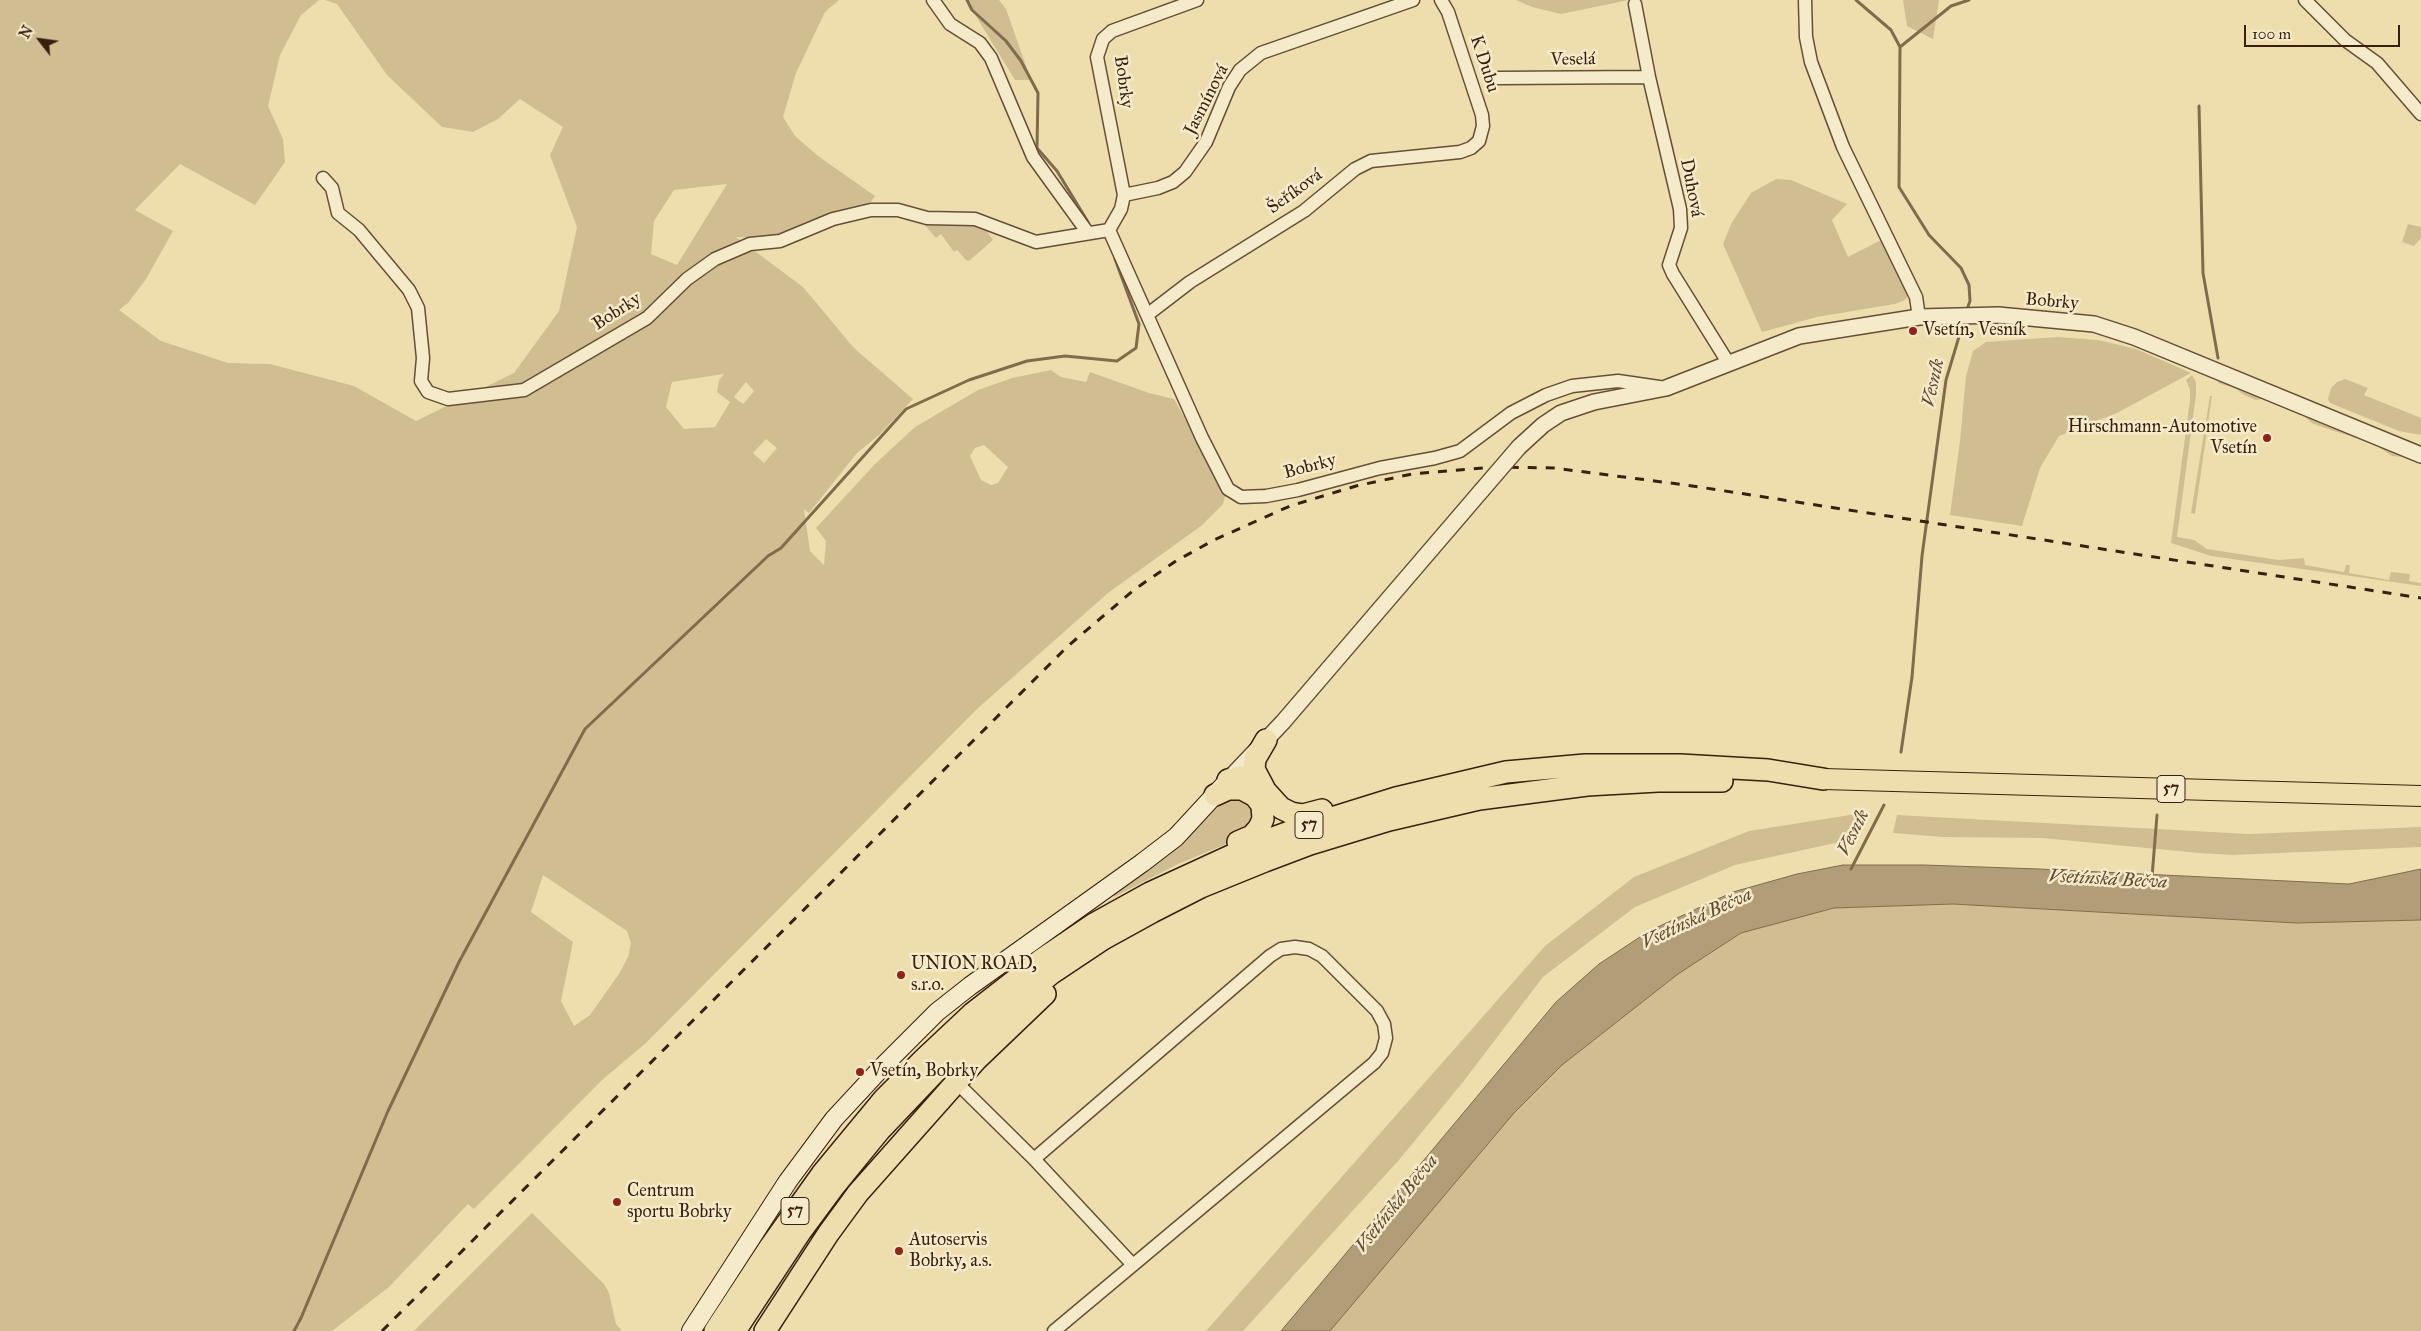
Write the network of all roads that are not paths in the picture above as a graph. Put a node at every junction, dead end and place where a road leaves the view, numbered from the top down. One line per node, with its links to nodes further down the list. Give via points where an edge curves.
1 (933, 0): 15 (street, via 950,24 980,42 991,58 1033,157)
2 (1197, 0): 13 (street, Bobrky, via 1112,31 1103,39 1097,57)
3 (1413, 0): 13 (street, Jasmínová, via 1261,53 1240,70 1206,142 1185,172 1158,188)
4 (1441, 0): 11 (street, K Dubu, via 1448,12 1482,115)
5 (1804, 0): 17 (street, via 1811,62 1843,146 1916,297)
6 (2306, 0): 10 (street, via 2345,40 2377,63)
7 (1635, 4): 8 (street, Duhová)
8 (1649, 77): 9 (street, Veselá); 18 (street, Duhová, via 1680,209 1681,228 1670,265)
9 (1498, 78)
10 (2421, 114)
11 (1479, 141): 16 (street, Šeříková, via 1460,152 1371,162 1355,169 1304,211 1190,282)
12 (323, 178): 15 (street, Bobrky, via 332,188 338,213 359,230 409,290 418,308 423,358 421,381 428,392 448,399 524,390 647,318 687,279 715,259 750,244 780,241 852,214 898,210 927,218 975,219 1036,242)
13 (1124, 195): 14 (street, via 1121,209)
14 (1109, 230): 15 (street, Bobrky); 16 (street, Bobrky)
15 (1088, 233)
16 (1147, 315): 19 (street, Bobrky, via 1217,469 1228,489 1240,497 1298,490 1460,451 1511,413 1572,386 1618,382)
17 (1919, 317): 18 (street, Bobrky, via 1799,336); 20 (street, Bobrky, via 1998,315 2094,324 2134,337)
18 (1729, 364): 19 (street, Bobrky)
19 (1666, 388): 21 (street, Bobrky, bridge, via 1594,402 1561,413 1543,425 1482,490)
20 (2421, 454)
21 (1266, 740): 24 (street, Bobrky); 25 (highway, via 1255,759 1254,769)
22 (1476, 778): 23 (highway, 57, via 1549,766 1660,765 1768,770); 25 (highway, via 1398,789 1303,815 1286,811); 28 (highway, 57, via 1396,798 1259,842)
23 (1823, 779): 26 (main road, 57); 27 (highway, 57, via 1587,785 1479,799 1389,820 1310,844)
24 (1234, 781): 25 (highway, via 1253,780); 28 (highway, via 1255,796 1263,810 1262,824 1256,832 1196,860); 32 (main road, via 1176,837 970,986 885,1064 834,1119 793,1174)
25 (1267, 792)
26 (2421, 796)
27 (1201, 887): 29 (highway, via 1073,969); 34 (highway, 57, via 1103,939 1052,973 986,1025 936,1071 879,1131 835,1185)
28 (1150, 893): 33 (highway, 57, via 1094,924 1041,960 973,1013 924,1059 878,1106 822,1174)
29 (956, 1082): 30 (street); 35 (highway, via 858,1192)
30 (1034, 1159): 31 (street); 31 (street, via 1281,949 1295,947 1322,956 1377,1011 1384,1024 1386,1038 1382,1053 1374,1063)
31 (1133, 1266): 36 (street)
32 (691, 1331)
33 (715, 1331)
34 (736, 1331)
35 (765, 1331)
36 (1054, 1331)

